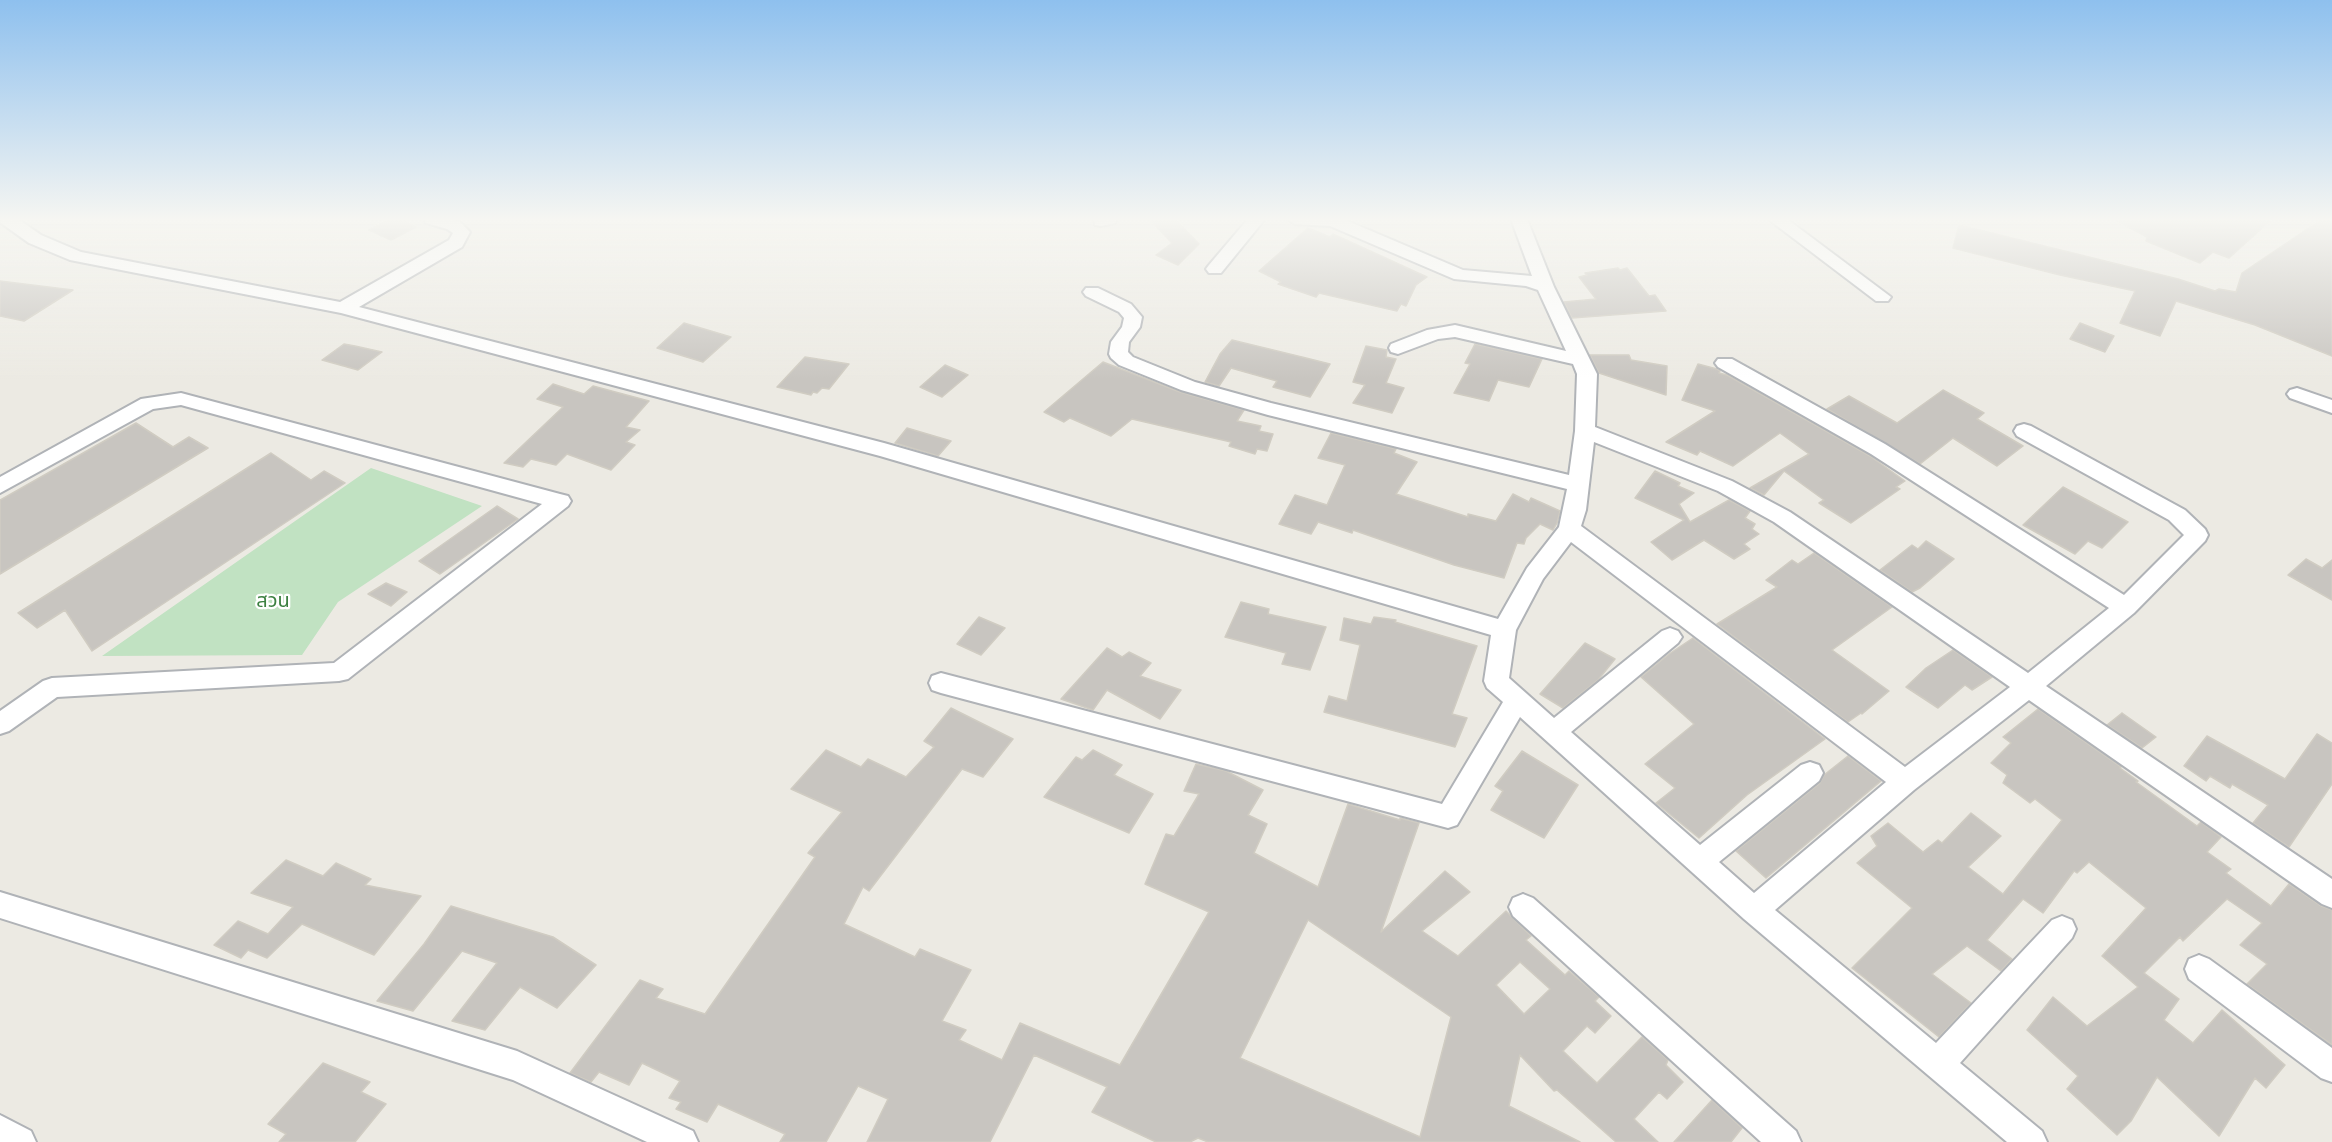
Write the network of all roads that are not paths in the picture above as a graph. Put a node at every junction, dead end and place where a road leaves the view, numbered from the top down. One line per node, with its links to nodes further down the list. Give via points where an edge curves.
1 (160, 272): 9 (street)
2 (405, 272): 9 (street)
3 (1454, 272): 6 (street, via 1528,281)
4 (1539, 272): 6 (street)
5 (1848, 272): 8 (street)
6 (1545, 287): 11 (street)
7 (1092, 292): 17 (street, via 1125,308 1133,317 1118,354 1126,362 1188,386 1268,409)
8 (1882, 297)
9 (343, 308): 21 (street, via 884,450)
10 (1398, 348): 11 (street, via 1434,334 1455,331)
11 (1580, 360): 15 (street, via 1587,374)
12 (1725, 363): 20 (street, via 1878,449)
13 (2297, 394): 14 (street)
14 (2332, 407)
15 (1585, 431): 17 (street); 24 (street, via 1725,486 1782,518)
16 (2024, 431): 20 (street, via 2177,515 2197,535)
17 (1578, 484): 19 (street)
18 (0, 486): 26 (street, via 148,403 182,399 560,501 339,672 52,688)
19 (1569, 529): 21 (street, via 1535,574); 29 (street)
20 (2126, 607): 24 (street)
21 (1504, 630): 25 (street, via 1496,681)
22 (1670, 637): 27 (street)
23 (941, 683): 25 (street, via 1448,817)
24 (2030, 686): 29 (street); 31 (street)
25 (1516, 701): 27 (street)
26 (0, 724)
27 (1552, 733): 30 (street)
28 (1810, 773): 30 (street)
29 (1905, 782): 34 (street)
30 (1699, 862): 34 (street)
31 (2332, 895)
32 (0, 904): 41 (street, via 517,1066)
33 (1522, 907): 42 (street)
34 (1754, 909): 37 (street)
35 (2062, 929): 37 (street)
36 (2199, 969): 38 (street)
37 (1938, 1064): 43 (street)
38 (2332, 1067)
39 (0, 1131): 40 (street)
40 (20, 1142)
41 (682, 1142)
42 (1785, 1142)
43 (2031, 1142)

